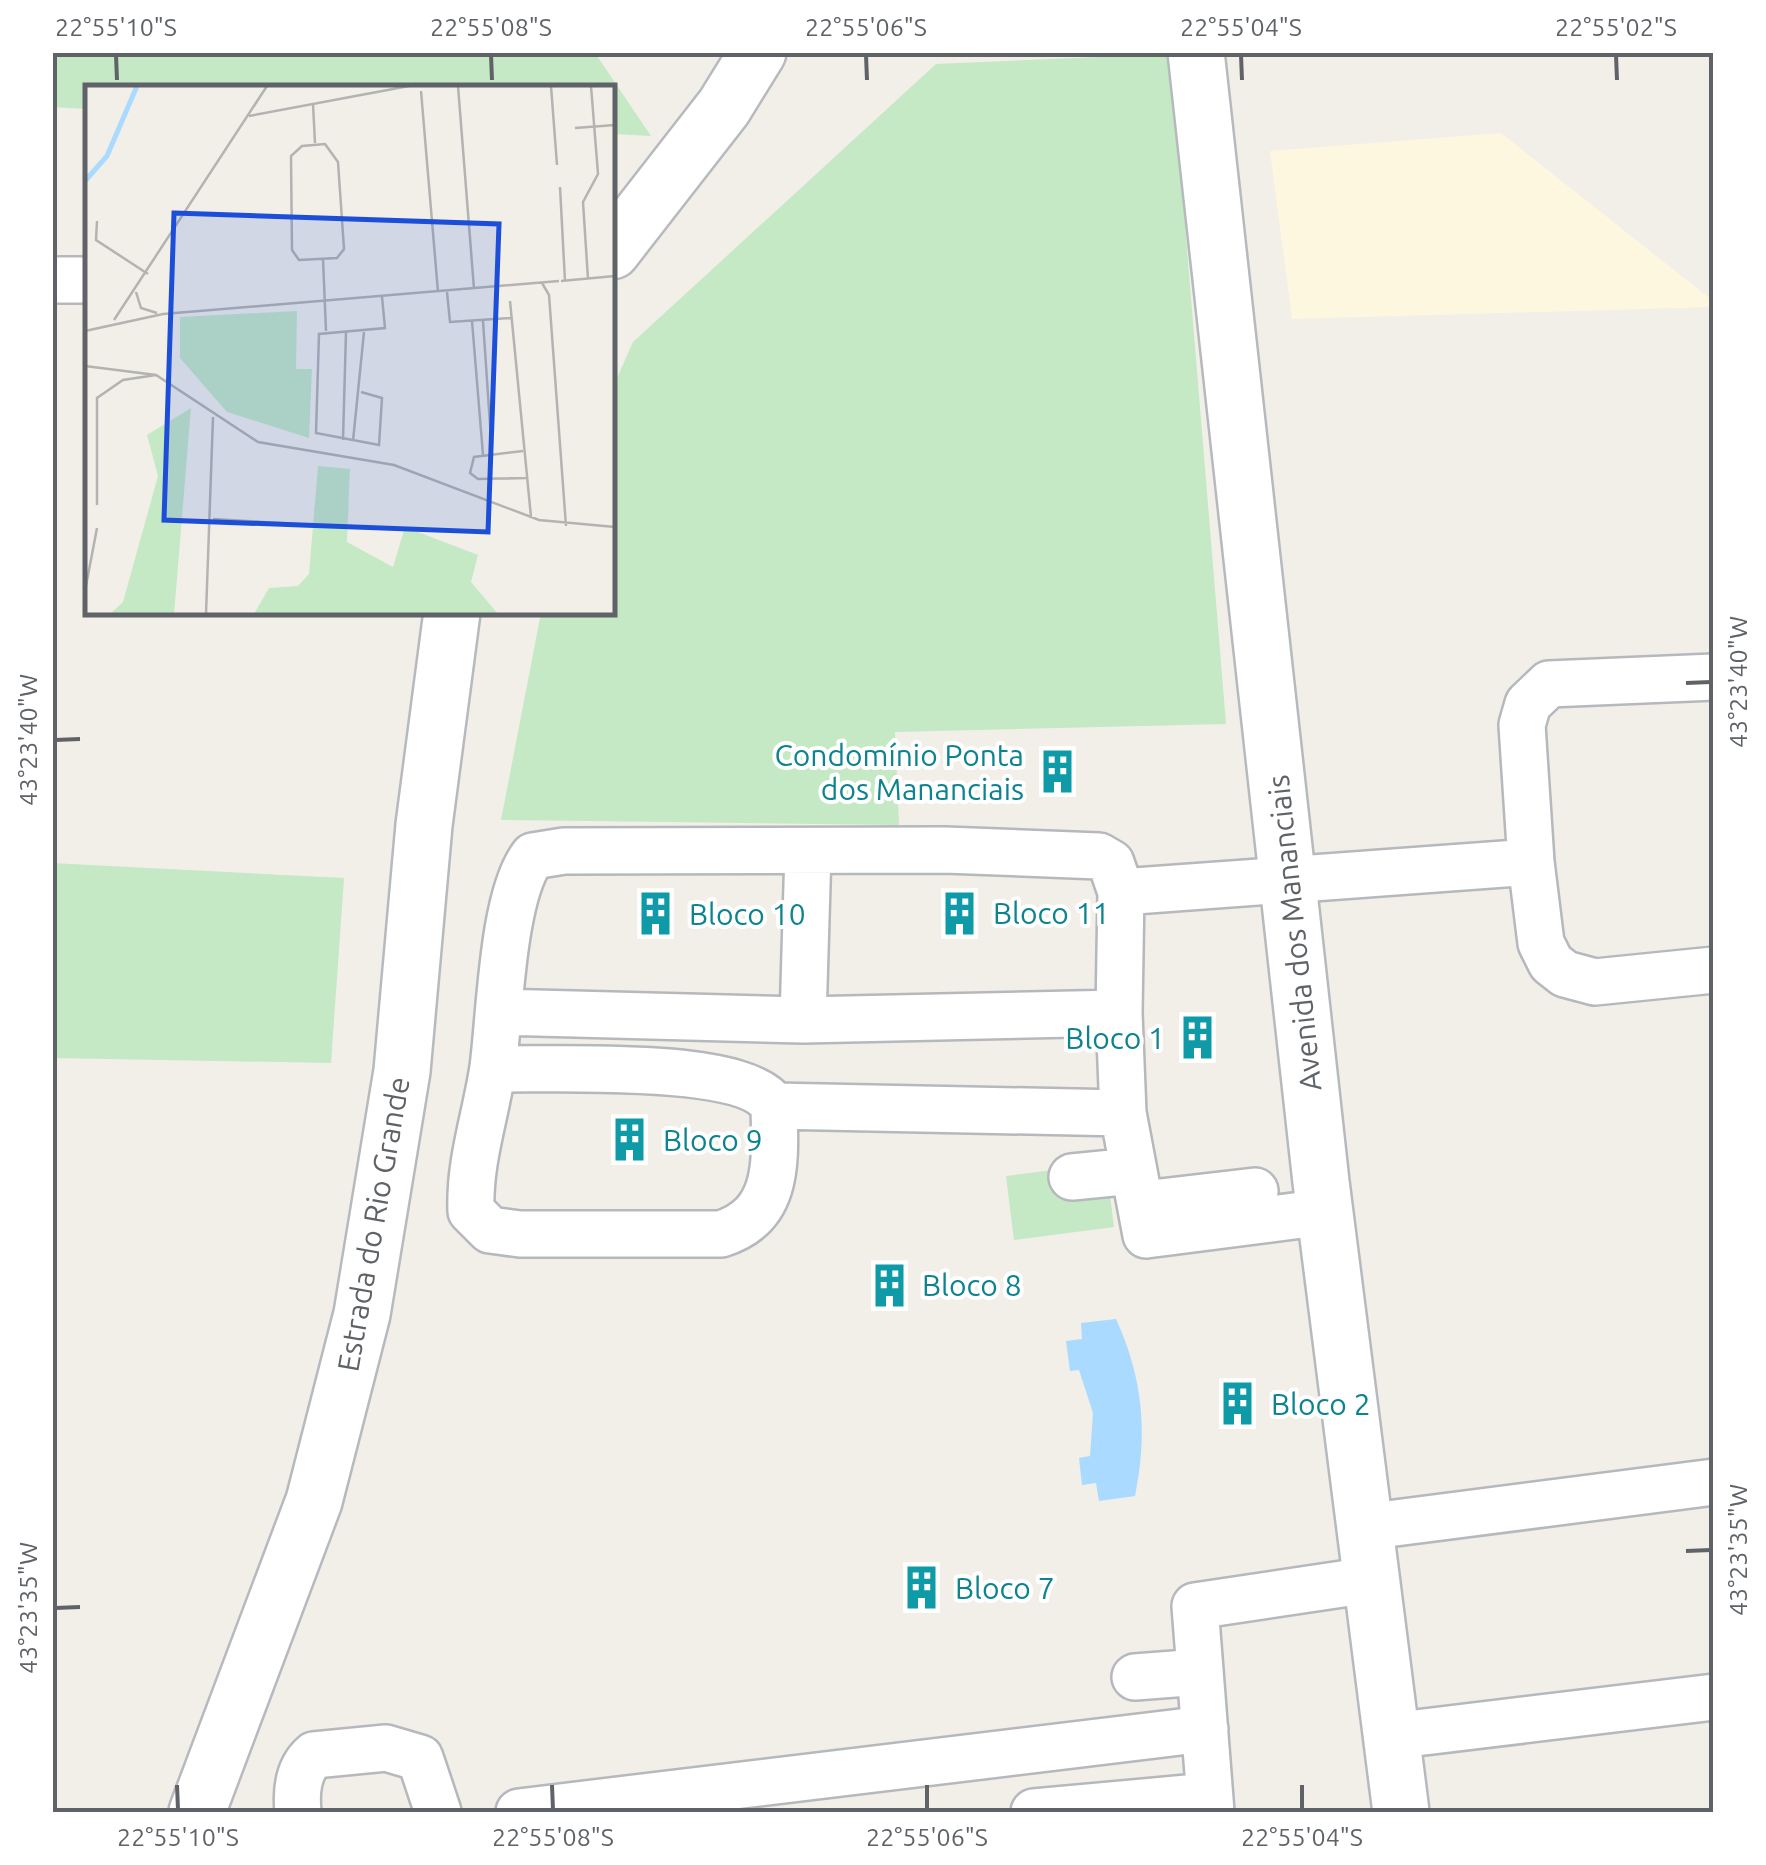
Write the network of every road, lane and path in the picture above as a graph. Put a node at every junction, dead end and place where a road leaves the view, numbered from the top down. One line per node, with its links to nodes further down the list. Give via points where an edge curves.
1 (758, 52): 3 (main road)
2 (1196, 52): 10 (main road, Avenida dos Mananciais)
3 (615, 248)
4 (52, 280): 5 (street)
5 (85, 280)
6 (452, 615): 31 (main road, Estrada do Rio Grande, via 402,1071 362,1314 314,1501)
7 (1714, 677): 9 (street, via 1577,681 1538,690 1522,725)
8 (808, 852): 11 (street, via 1082,853 1110,864); 13 (street, via 533,856 515,897); 15 (street)
9 (1531, 862): 10 (street); 12 (street, via 1541,944 1565,974 1594,982)
10 (1288, 878): 11 (street); 20 (main road, Avenida dos Mananciais)
11 (1121, 892): 14 (street)
12 (1714, 970)
13 (499, 1012): 15 (street); 16 (street)
14 (1118, 1012): 15 (street); 18 (street)
15 (803, 1020)
16 (493, 1070): 17 (street, via 728,1078 762,1091); 17 (street, via 470,1181 471,1211 490,1230 520,1234 721,1234 743,1227 759,1213 775,1163)
17 (774, 1106): 18 (street)
18 (1124, 1113): 21 (street)
19 (1072, 1177): 21 (street)
20 (1323, 1197): 21 (street); 23 (main road, Avenida dos Mananciais)
21 (1140, 1203)
22 (1714, 1482): 23 (street)
23 (1364, 1527): 24 (main road, Avenida dos Mananciais)
24 (1371, 1594): 25 (street); 29 (main road, Avenida dos Mananciais)
25 (1197, 1638): 26 (street); 28 (street)
26 (1135, 1677)
27 (1714, 1697): 29 (street)
28 (1205, 1729): 30 (street); 34 (street)
29 (1392, 1736): 36 (main road, Avenida dos Mananciais)
30 (1210, 1804): 35 (street)
31 (197, 1812)
32 (298, 1812): 33 (street, via 300,1777 314,1755 386,1748 420,1758)
33 (438, 1812)
34 (519, 1812)
35 (1034, 1812)
36 (1401, 1812)

